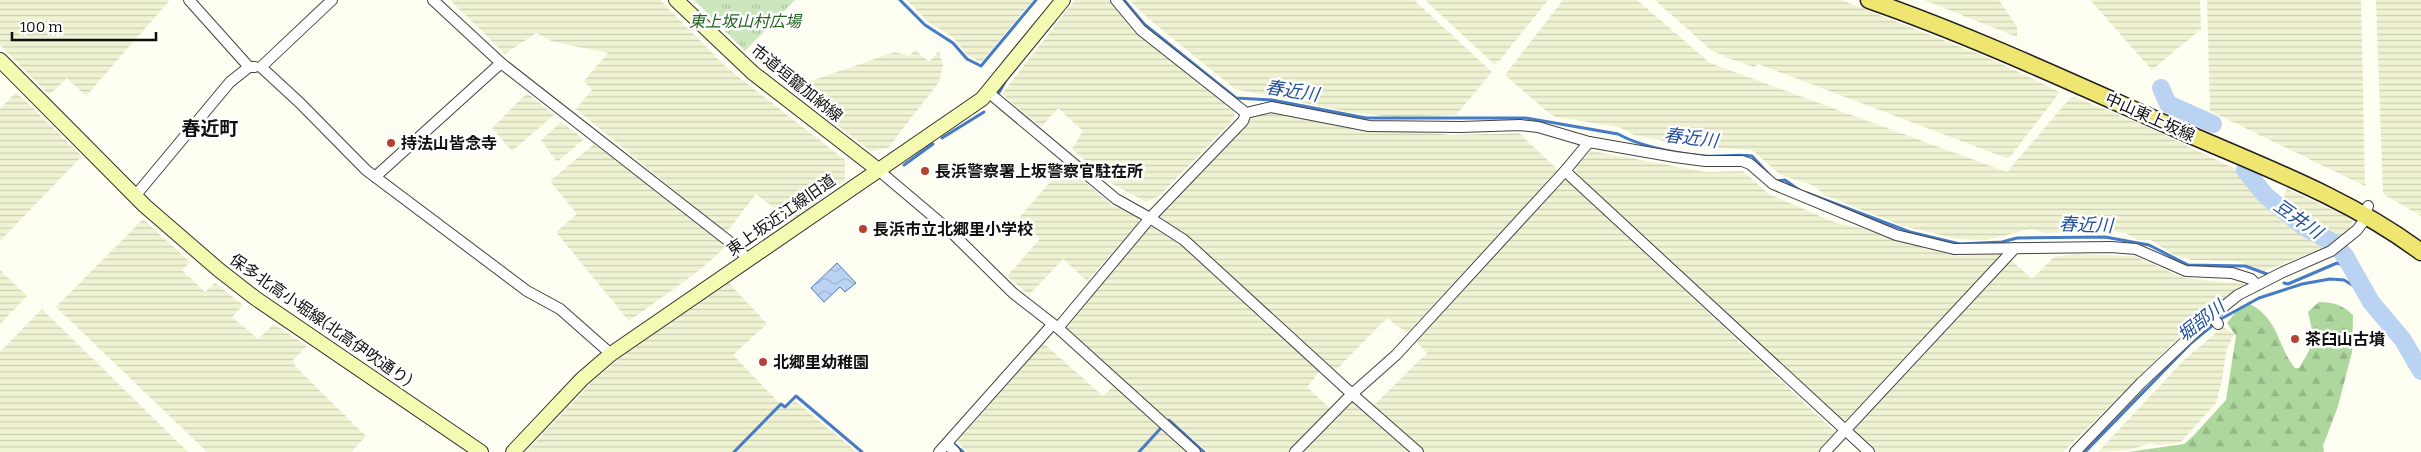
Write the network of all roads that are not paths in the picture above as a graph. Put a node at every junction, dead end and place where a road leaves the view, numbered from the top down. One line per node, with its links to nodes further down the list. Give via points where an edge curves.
1 (189, 0): 11 (street)
2 (332, 0): 12 (street)
3 (433, 0): 10 (street)
4 (676, 0): 16 (street, 市道垣籠加納線, via 753,73)
5 (1063, 0): 13 (street, 東上坂近江線旧道)
6 (1116, 0): 14 (street, via 1141,30)
7 (1870, 0): 20 (main road, 中山東上坂線, via 2029,64)
8 (1896, 0): 20 (main road, 中山東上坂線, via 2033,55 2290,169)
9 (0, 60): 19 (street, 保多北高小堀線(北高伊吹通り))
10 (501, 63): 18 (street); 25 (street, via 740,250)
11 (249, 67): 12 (street); 19 (street, via 230,82)
12 (261, 67): 18 (street)
13 (988, 92): 16 (street, 東上坂近江線旧道); 21 (street, via 1116,199)
14 (1246, 114): 15 (street, via 1270,107 1369,126 1520,125); 21 (street, via 1243,121)
15 (1589, 142): 17 (street); 23 (street, via 1705,161 1742,161 1773,184 1896,235 1954,249)
16 (877, 169): 25 (street, 東上坂近江線旧道); 27 (street, via 948,229 1013,293)
17 (1565, 172): 29 (street, via 1396,355); 30 (street)
18 (375, 177): 28 (street, via 527,291 560,309)
19 (135, 196): 32 (street, 保多北高小堀線(北高伊吹通り), via 218,270 255,298)
20 (2367, 211): 22 (main road, 中山東上坂線); 24 (main road, 中山東上坂線); 26 (street, via 2357,230 2332,251)
21 (1150, 218): 27 (street); 29 (street, via 1184,240)
22 (2421, 240)
23 (2015, 248): 26 (street, via 2136,249 2186,270 2232,273 2251,279); 30 (street)
24 (2421, 252)
25 (747, 260): 28 (street, 東上坂近江線旧道)
26 (2257, 285): 41 (street, via 2238,295 2215,320 2141,383)
27 (1055, 326): 31 (street); 36 (street)
28 (611, 354): 33 (street, 東上坂近江線旧道)
29 (1352, 394): 37 (street); 38 (street)
30 (1845, 430): 39 (street); 40 (street)
31 (947, 444): 34 (street); 35 (street)
32 (481, 452)
33 (513, 452)
34 (939, 452)
35 (955, 452)
36 (1195, 452)
37 (1295, 452)
38 (1418, 452)
39 (1825, 452)
40 (1869, 452)
41 (2075, 452)

